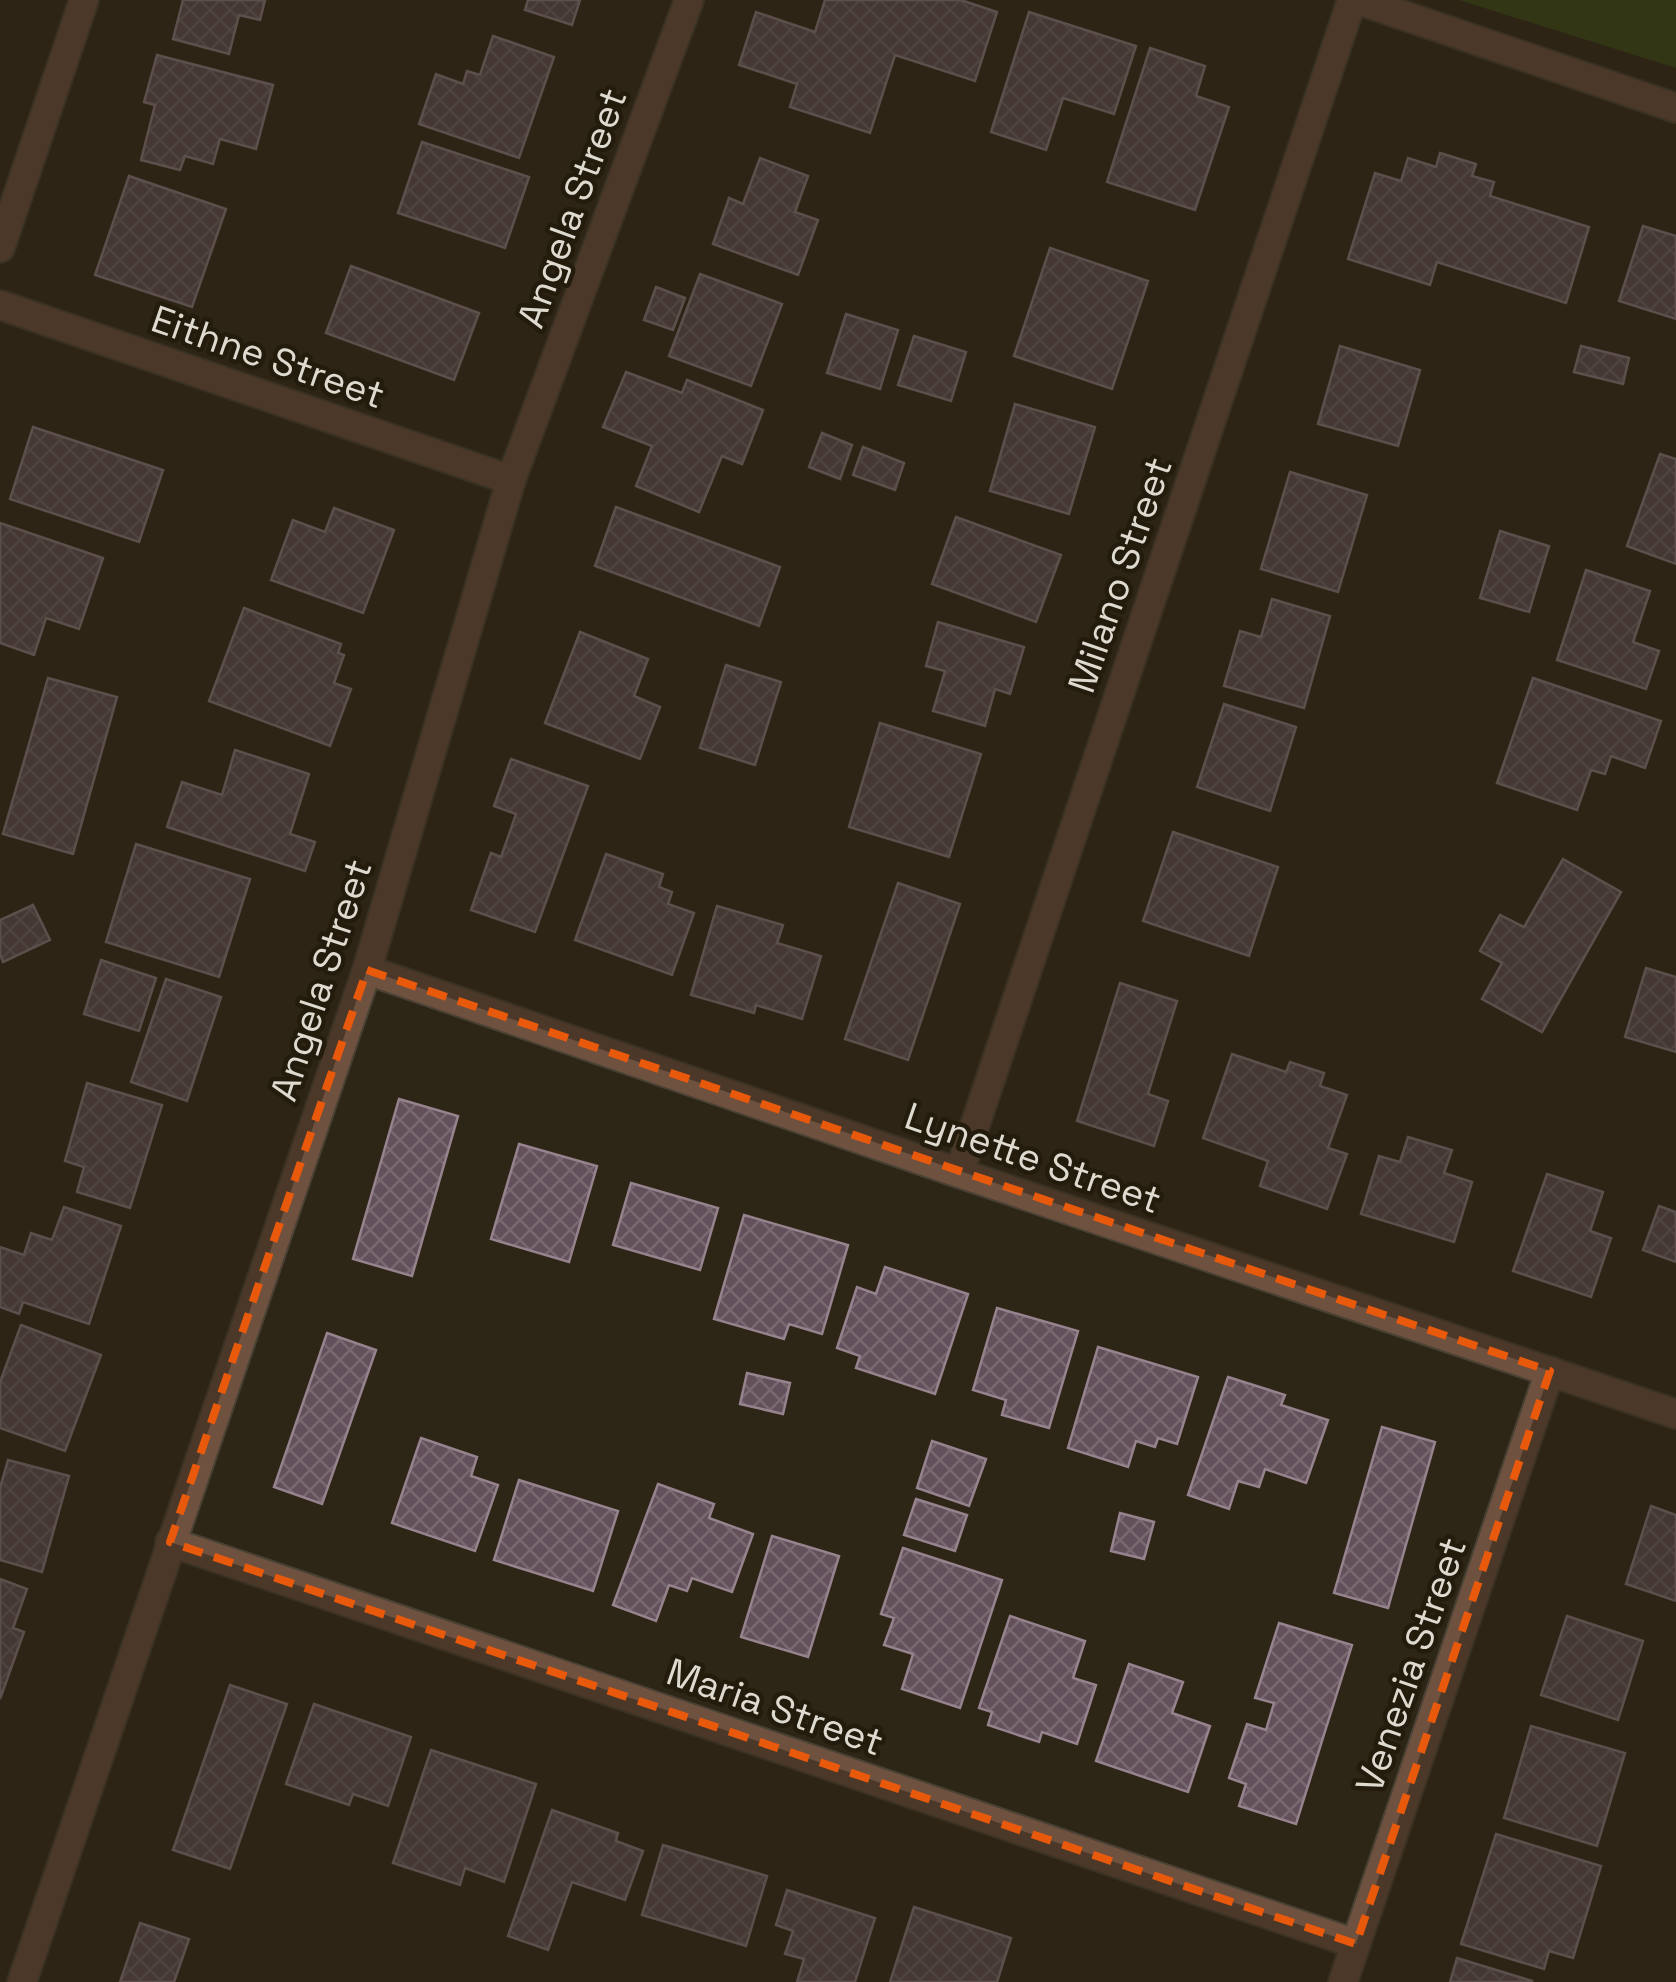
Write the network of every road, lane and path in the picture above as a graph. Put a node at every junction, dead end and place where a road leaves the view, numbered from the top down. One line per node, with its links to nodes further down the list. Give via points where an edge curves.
1 (84, 0): 5 (street)
2 (690, 0): 7 (street, Angela Street)
3 (1355, 0): 4 (street); 9 (street, Milano Street)
4 (1676, 108)
5 (0, 248)
6 (0, 306): 7 (street, Eithne Street)
7 (511, 480): 8 (street, Angela Street)
8 (367, 970): 9 (street, Lynette Street); 12 (street, Angela Street)
9 (958, 1173): 10 (street, Lynette Street)
10 (1550, 1372): 11 (street, Lynette Street); 13 (street, Venezia Street)
11 (1676, 1414)
12 (170, 1542): 13 (street, Maria Street); 14 (street, Angela Street)
13 (1356, 1944): 15 (street, Venezia Street)
14 (22, 1982)
15 (1343, 1982)

